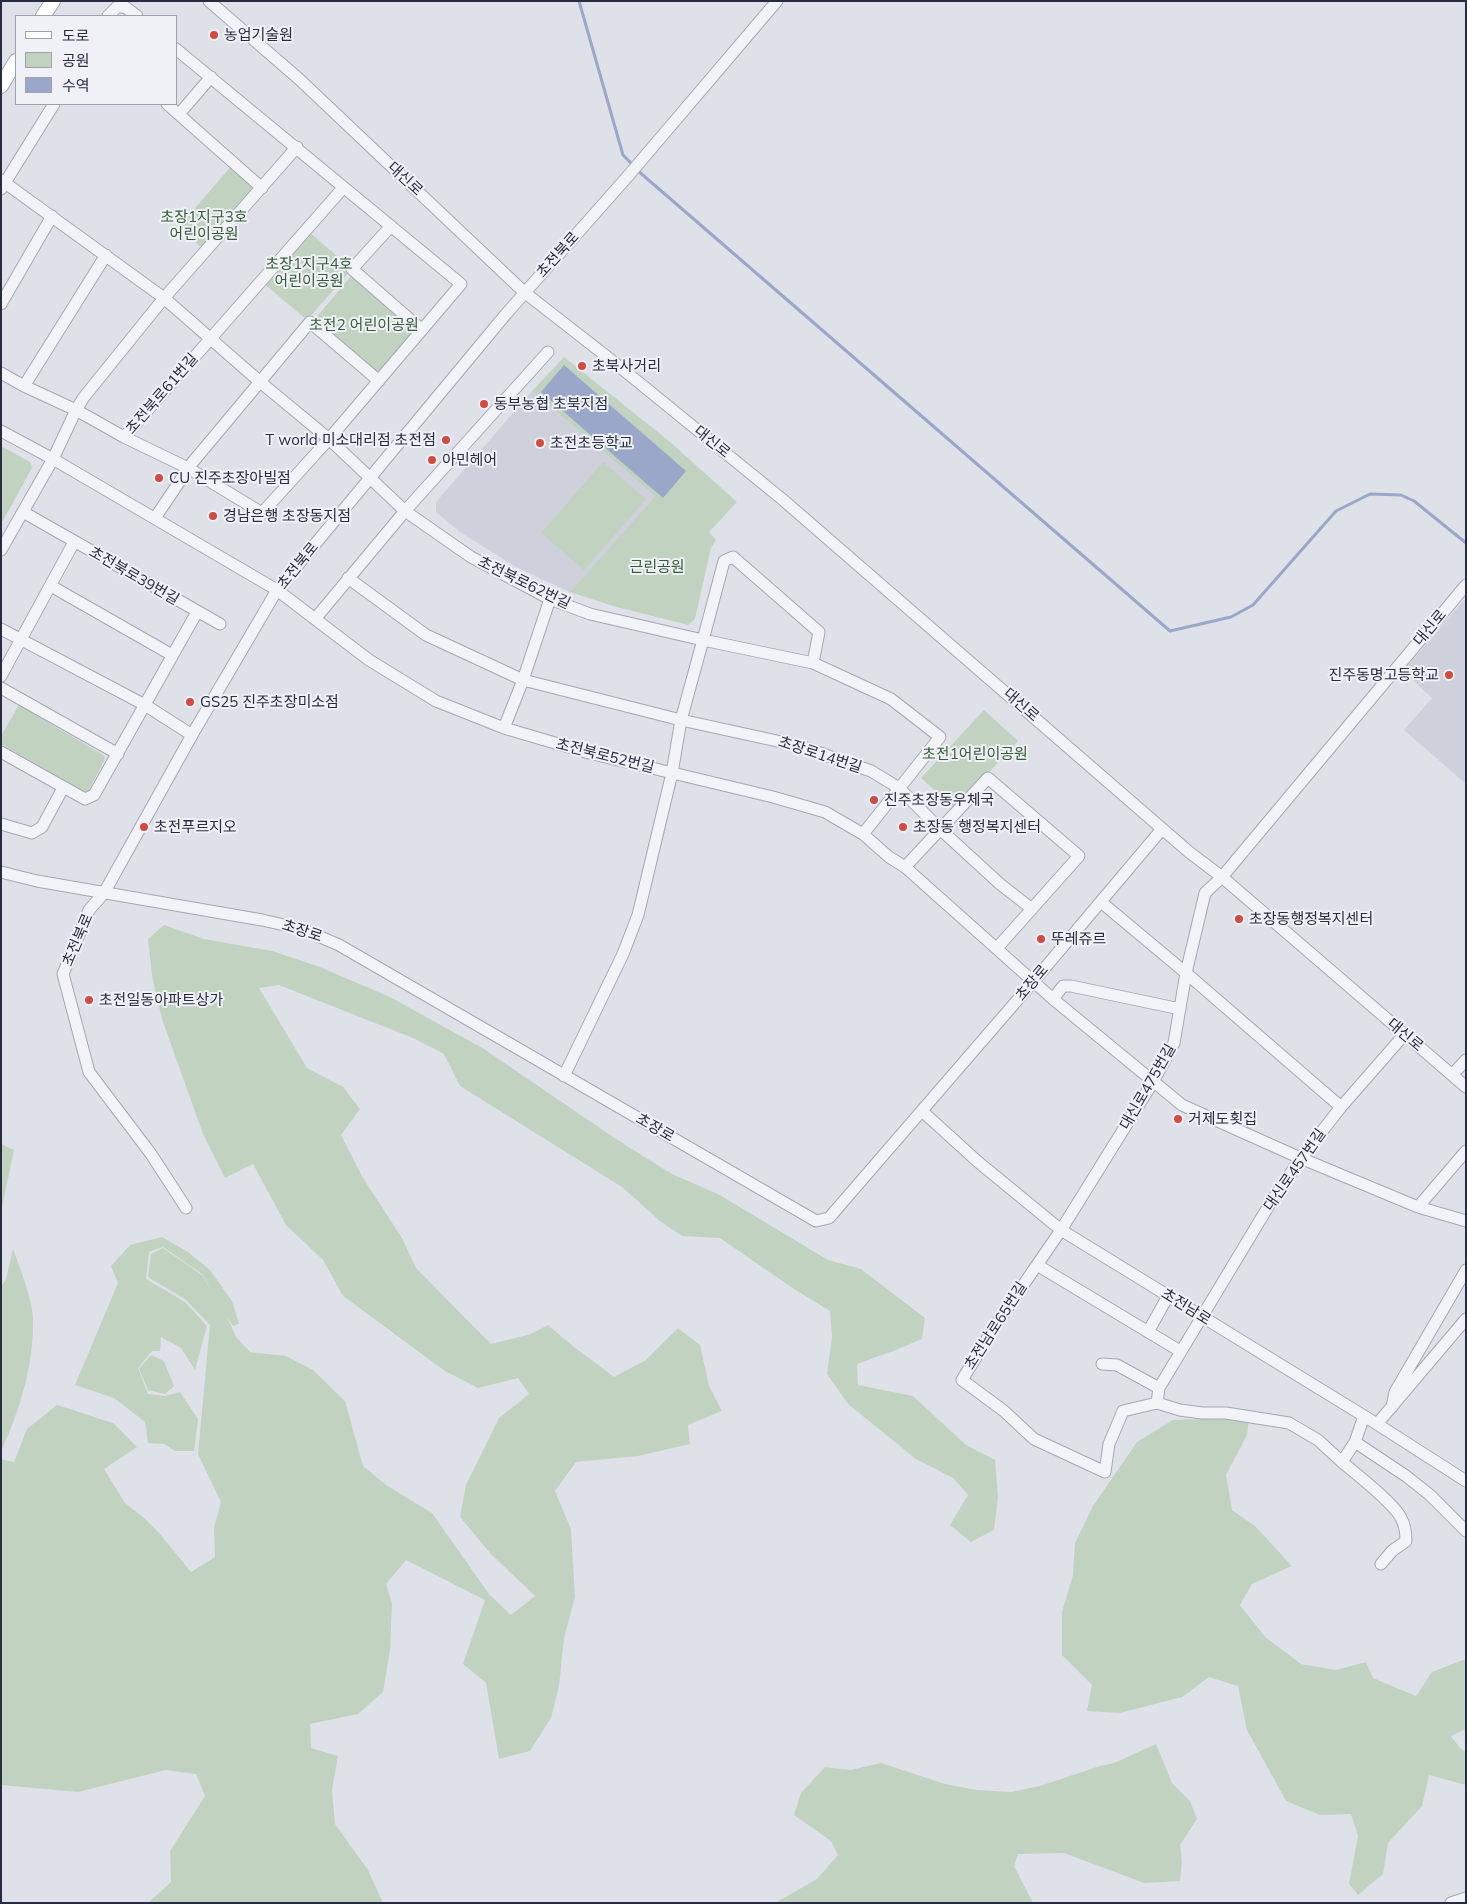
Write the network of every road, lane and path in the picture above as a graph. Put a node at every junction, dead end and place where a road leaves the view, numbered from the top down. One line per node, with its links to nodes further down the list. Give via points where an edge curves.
1 (43, 1): 5 (street)
2 (52, 1): 6 (main road)
3 (209, 1): 23 (street, 대신로, via 299,79)
4 (777, 1): 23 (street, 초전북로)
5 (42, 15)
6 (43, 15)
7 (109, 15): 8 (street, via 117,7 125,7)
8 (136, 15)
9 (178, 51): 11 (street, 초전북로61번길)
10 (15, 63): 12 (main road)
11 (211, 77): 15 (street); 16 (street, 초전북로61번길)
12 (1, 86)
13 (53, 105): 17 (street, 초전북로61번길)
14 (168, 105): 15 (street)
15 (180, 114): 18 (street)
16 (297, 147): 18 (street); 19 (street, 초전북로61번길)
17 (3, 184): 20 (street, 초전북로61번길)
18 (262, 188): 24 (street)
19 (343, 188): 21 (street, 초전북로61번길); 27 (street, 초전북로61번길)
20 (52, 216): 22 (street, 초전북로61번길); 25 (street)
21 (391, 226): 26 (street, via 352,270); 26 (street, 초전북로61번길, via 461,284)
22 (106, 255): 24 (street, 초전북로61번길); 32 (street)
23 (524, 292): 39 (street, 초전북로); 71 (street, 대신로, via 782,499)
24 (164, 298): 27 (street, 초전북로61번길); 33 (street)
25 (1, 304)
26 (422, 330): 31 (street, 초전북로61번길)
27 (210, 340): 30 (street, 초전북로61번길); 35 (street, 초전북로61번길)
28 (548, 352): 40 (street)
29 (1, 373): 32 (street)
30 (259, 381): 31 (street, via 310,322); 36 (street, 초전북로61번길); 38 (street)
31 (379, 381): 36 (street, 초전북로61번길)
32 (24, 386): 33 (street)
33 (76, 410): 35 (street); 37 (street)
34 (1, 431): 37 (street, 초전북로52번길)
35 (124, 437): 38 (street, 초전북로61번길)
36 (328, 439): 38 (street, 초전북로61번길, via 262,512); 39 (street, 초전북로61번길)
37 (53, 459): 41 (street); 42 (street, 초전북로52번길)
38 (188, 468): 42 (street)
39 (371, 477): 40 (street, 초전북로62번길); 48 (street, 초전북로)
40 (405, 511): 45 (street); 49 (street, 초전북로62번길, via 471,557)
41 (23, 512): 43 (street); 44 (street)
42 (155, 518): 48 (street, 초전북로52번길)
43 (74, 542): 47 (street, 초전북로39번길); 50 (street, 초전북로39번길)
44 (1, 550)
45 (348, 578): 51 (street); 59 (street, via 426,635)
46 (1466, 585): 76 (street, 대신로)
47 (51, 586): 54 (street, 초전북로39번길); 56 (street)
48 (277, 590): 51 (street, 초전북로52번길); 64 (street, 초전북로)
49 (550, 599): 55 (street, 초전북로62번길, via 590,614); 59 (street)
50 (197, 612): 52 (street); 56 (street, 초전북로39번길)
51 (316, 619): 63 (street, 초전북로52번길, via 369,660 436,701)
52 (220, 624)
53 (1, 629): 54 (street)
54 (22, 640): 58 (street, 초전북로39번길); 61 (street)
55 (703, 640): 57 (street, 초전북로62번길); 57 (street, via 724,561 732,557 819,632); 62 (street, 초전북로52번길)
56 (172, 655): 61 (street, 초전북로39번길)
57 (813, 664): 69 (street, 초전북로62번길, via 891,699 940,737)
58 (1, 676)
59 (523, 680): 62 (street); 63 (street)
60 (1, 688): 66 (street)
61 (146, 705): 64 (street); 66 (street, 초전북로39번길)
62 (681, 720): 67 (street, 초전북로52번길); 69 (street, 초장로14번길, via 800,746 871,771)
63 (504, 728): 67 (street, 초전북로52번길, via 589,754)
64 (192, 735): 77 (street, 초전북로)
65 (1, 752): 68 (street)
66 (118, 754): 68 (street, 초전북로39번길, via 94,795 85,799)
67 (672, 773): 73 (street, via 824,812); 88 (street, via 638,914 623,954)
68 (63, 788): 70 (street, via 42,827 32,833)
69 (898, 788): 72 (street, 초장로14번길); 73 (street)
70 (1, 824)
71 (1162, 829): 76 (street, 대신로); 78 (street, 초장로)
72 (940, 830): 74 (street); 79 (street); 79 (street, via 988,778 1079,856)
73 (863, 834): 74 (street)
74 (905, 867): 80 (street)
75 (1, 872): 77 (street, 초장로)
76 (1222, 877): 81 (street, 대신로475번길, via 1205,893); 85 (street, 대신로)
77 (104, 893): 88 (street, 초장로, via 302,929 339,945); 96 (street, 초전북로, via 89,910 64,974 86,1063 89,1072 151,1154)
78 (1101, 902): 81 (street); 82 (street, 초장로)
79 (1032, 910): 80 (street)
80 (997, 948): 82 (street)
81 (1186, 973): 84 (street, 대신로475번길); 91 (street)
82 (1033, 982): 83 (street); 92 (street, 초장로)
83 (1052, 999): 84 (street, via 1063,986 1071,986); 89 (street)
84 (1180, 1009): 89 (street, 대신로475번길, via 1174,1043)
85 (1404, 1035): 87 (street, 대신로); 91 (street, 대신로457번길)
86 (1466, 1060): 87 (street)
87 (1452, 1075): 90 (street, 대신로)
88 (564, 1076): 92 (street, 초장로, via 816,1221 829,1218)
89 (1153, 1082): 94 (street, via 1182,1105); 98 (street, 대신로475번길)
90 (1466, 1087)
91 (1341, 1107): 94 (street, 대신로457번길)
92 (922, 1111): 98 (street, 초전남로)
93 (1466, 1151): 95 (street)
94 (1301, 1158): 95 (street); 102 (street, 대신로457번길)
95 (1418, 1207): 97 (street)
96 (186, 1208)
97 (1466, 1221)
98 (1062, 1230): 99 (street, 초전남로65번길); 101 (street, 초전남로)
99 (1037, 1265): 104 (street); 108 (street, 초전남로65번길, via 962,1380 1034,1439 1105,1472 1109,1444 1124,1411)
100 (1466, 1270): 109 (street, via 1395,1392)
101 (1168, 1296): 102 (street, 초전남로); 104 (street)
102 (1201, 1316): 105 (street, 대신로457번길); 110 (street, 초전남로)
103 (1466, 1319): 109 (street)
104 (1148, 1332): 105 (street)
105 (1180, 1352): 107 (street, 대신로457번길)
106 (1102, 1364): 107 (street, via 1117,1365)
107 (1158, 1388): 108 (street)
108 (1157, 1403): 113 (street, via 1180,1410 1289,1423 1318,1440)
109 (1392, 1407): 111 (street)
110 (1364, 1416): 111 (street, 초전남로); 112 (street)
111 (1377, 1424): 114 (street, 초전남로)
112 (1355, 1442): 113 (street); 115 (street, via 1430,1495)
113 (1342, 1462): 116 (street, via 1401,1517 1406,1541)
114 (1466, 1481)
115 (1466, 1531)
116 (1381, 1564)
117 (1465, 1900): 118 (street)
118 (1451, 1903)

